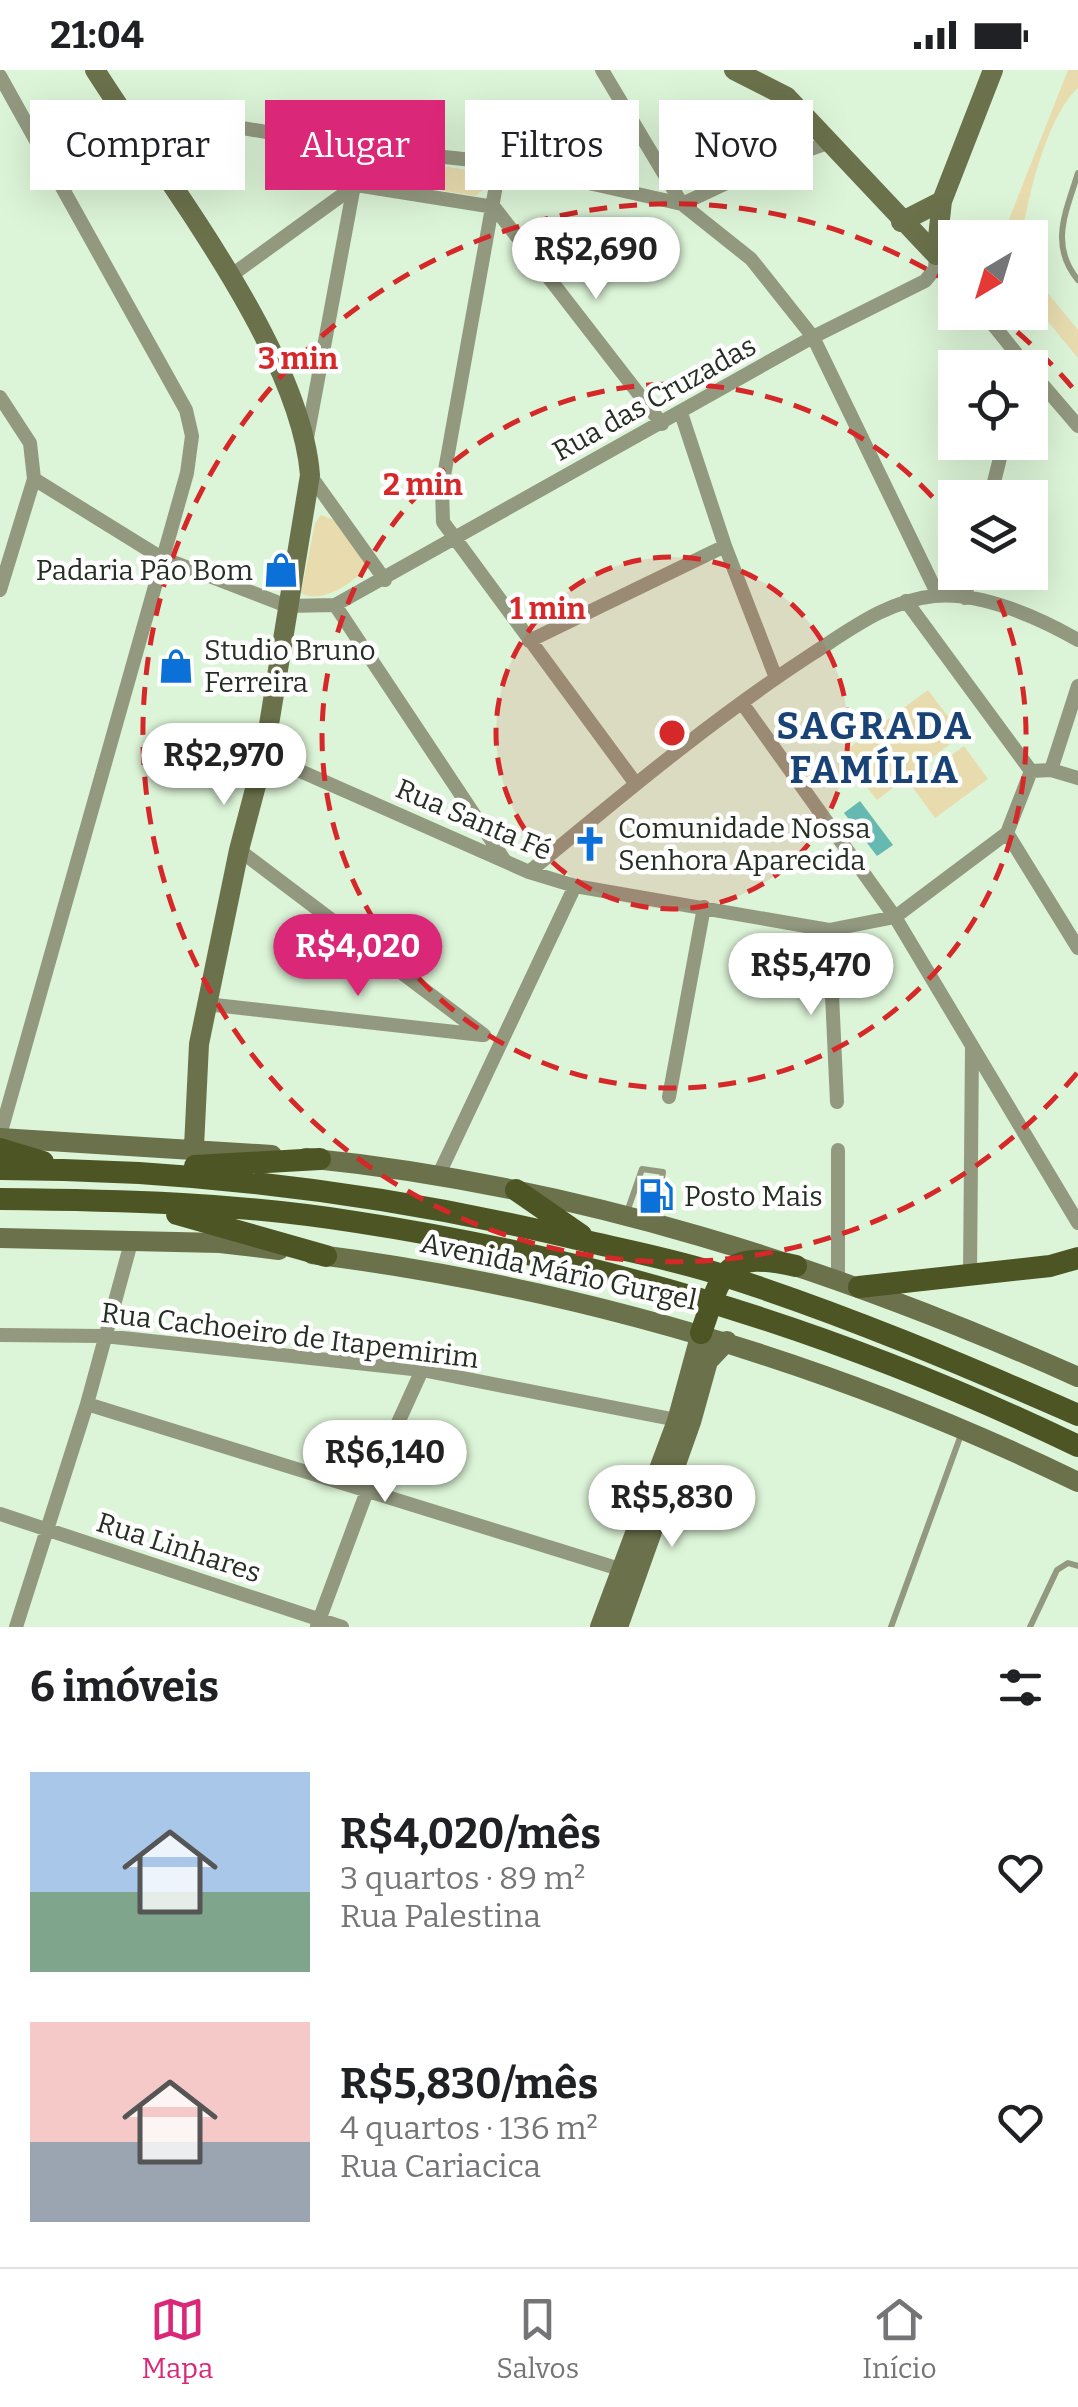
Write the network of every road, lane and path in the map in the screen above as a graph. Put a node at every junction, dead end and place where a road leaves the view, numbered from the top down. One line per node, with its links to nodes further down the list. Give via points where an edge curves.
1 (95, 70): 6 (main road)
2 (602, 70): 16 (street)
3 (734, 70): 7 (main road, via 788,97)
4 (992, 70): 15 (main road)
5 (0, 76): 36 (street, via 186,410 192,436 187,472)
6 (114, 100)
7 (831, 142): 16 (street); 18 (main road)
8 (1078, 173): 22 (lane, via 1060,244)
9 (172, 190): 21 (main road)
10 (349, 190): 21 (street)
11 (355, 190): 31 (street)
12 (389, 190): 17 (street)
13 (496, 190): 17 (street)
14 (620, 190): 16 (street)
15 (942, 201): 18 (main road); 19 (main road)
16 (682, 204): 24 (street, via 751,259)
17 (494, 206): 29 (street); 34 (street, via 442,487 443,522)
18 (901, 222): 19 (main road)
19 (936, 255): 20 (street); 24 (street, Rua das Cruzadas, via 925,280)
20 (938, 257)
21 (229, 277): 31 (main road, via 287,380)
22 (1078, 280)
23 (997, 330): 25 (street)
24 (813, 337): 28 (street, Rua das Cruzadas); 40 (street)
25 (1013, 350)
26 (1048, 392): 30 (street)
27 (0, 397): 33 (street, via 30,443)
28 (681, 413): 29 (street, Rua das Cruzadas); 35 (street)
29 (662, 424): 34 (street, Rua das Cruzadas)
30 (1078, 426)
31 (307, 439): 32 (main road)
32 (310, 474): 37 (street); 44 (main road)
33 (34, 479): 36 (street); 38 (street)
34 (452, 537): 37 (street, Rua das Cruzadas); 46 (street)
35 (725, 546): 46 (street); 47 (street)
36 (160, 558): 44 (street); 72 (street)
37 (385, 580): 43 (street, Rua das Cruzadas)
38 (0, 590)
39 (967, 590): 41 (street)
40 (938, 595): 41 (street); 42 (street)
41 (965, 598): 45 (street)
42 (906, 601): 47 (street, via 880,610); 52 (street)
43 (335, 605): 44 (street, Rua das Cruzadas); 57 (street)
44 (287, 606): 50 (main road)
45 (1078, 640)
46 (530, 641): 54 (street)
47 (776, 678): 49 (street)
48 (1078, 686): 51 (street)
49 (742, 703): 54 (street); 62 (street)
50 (264, 755): 56 (main road); 57 (street, Rua Santa Fé)
51 (1050, 770): 52 (street); 53 (street)
52 (1031, 771): 55 (street)
53 (1078, 778)
54 (636, 784): 58 (street)
55 (1008, 833): 61 (street); 62 (street, Rua Santa Fé)
56 (239, 850): 66 (main road); 67 (street)
57 (506, 862): 58 (street, Rua Santa Fé)
58 (528, 872): 59 (street, Rua Santa Fé)
59 (576, 886): 60 (street, Rua Santa Fé); 68 (street)
60 (704, 906): 64 (street, Rua Santa Fé); 70 (street)
61 (1059, 915): 63 (street); 65 (street)
62 (895, 917): 64 (street, Rua Santa Fé); 69 (street)
63 (1078, 922)
64 (829, 930): 71 (street)
65 (1078, 948)
66 (206, 1004): 67 (street); 73 (main road)
67 (484, 1035): 68 (street)
68 (502, 1039): 80 (street)
69 (972, 1046): 86 (street); 93 (street)
70 (669, 1097)
71 (837, 1102)
72 (0, 1136): 73 (main road)
73 (194, 1146): 76 (main road)
74 (0, 1149): 78 (main road)
75 (838, 1150): 95 (street)
76 (320, 1159): 79 (main road); 80 (main road)
77 (0, 1169): 78 (main road, Avenida Mário Gurgel)
78 (65, 1169): 79 (main road, Avenida Mário Gurgel)
79 (121, 1169): 89 (main road, Avenida Mário Gurgel, via 430,1208)
80 (438, 1174): 81 (main road)
81 (516, 1190): 84 (main road); 89 (main road)
82 (0, 1199): 83 (main road, Avenida Mário Gurgel)
83 (130, 1200): 90 (main road); 96 (main road, Avenida Mário Gurgel, via 355,1221)
84 (626, 1215): 85 (main road); 85 (lane, via 645,1168 665,1174)
85 (656, 1222): 92 (main road)
86 (1078, 1223)
87 (0, 1238): 88 (main road, Avenida Mário Gurgel)
88 (132, 1239): 90 (main road, Avenida Mário Gurgel); 99 (street)
89 (592, 1242): 94 (main road, Avenida Mário Gurgel)
90 (326, 1256): 97 (main road, Avenida Mário Gurgel, via 470,1276)
91 (1078, 1258): 93 (main road)
92 (796, 1266): 94 (main road, via 760,1258 739,1261); 95 (main road)
93 (970, 1275): 95 (main road)
94 (724, 1276): 96 (main road); 104 (main road, Avenida Mário Gurgel, via 894,1334)
95 (848, 1283): 102 (main road)
96 (712, 1302): 97 (main road); 107 (main road, Avenida Mário Gurgel, via 892,1363)
97 (701, 1333): 100 (main road, Avenida Mário Gurgel); 105 (main road)
98 (0, 1334): 99 (street, Rua Cachoeiro de Itapemirim)
99 (104, 1336): 101 (street, Rua Cachoeiro de Itapemirim); 103 (street)
100 (727, 1341): 105 (main road, via 708,1361); 106 (main road, Avenida Mário Gurgel)
101 (422, 1370): 105 (street, Rua Cachoeiro de Itapemirim); 109 (street)
102 (1078, 1377)
103 (88, 1404): 109 (street); 111 (street)
104 (1078, 1415)
105 (684, 1421): 113 (main road)
106 (964, 1426): 108 (main road, Avenida Mário Gurgel); 119 (lane)
107 (1078, 1446)
108 (1078, 1482)
109 (367, 1491): 113 (street); 114 (street)
110 (0, 1514): 111 (street, Rua Linhares)
111 (47, 1530): 114 (street, Rua Linhares); 115 (street)
112 (1078, 1566): 120 (lane, via 1057,1570)
113 (628, 1572): 117 (main road); 118 (main road)
114 (318, 1623): 116 (street, Rua Linhares)
115 (16, 1627)
116 (342, 1627)
117 (600, 1627)
118 (618, 1627)
119 (891, 1627)
120 (1030, 1627)

